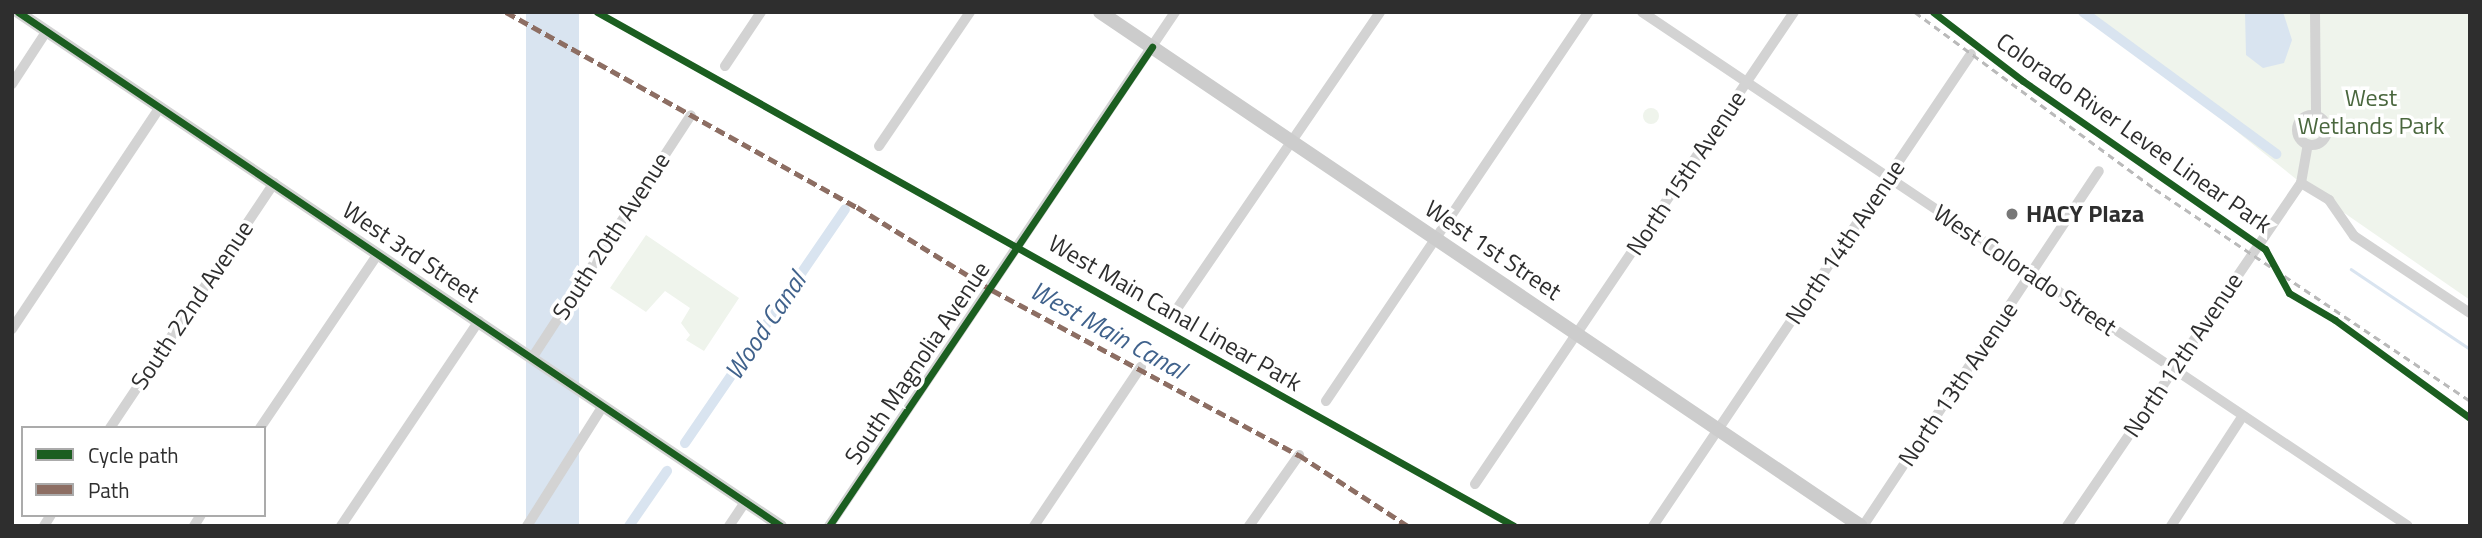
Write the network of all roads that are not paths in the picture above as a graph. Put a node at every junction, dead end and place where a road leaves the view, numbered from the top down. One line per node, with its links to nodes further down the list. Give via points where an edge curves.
1 (18, 12): 11 (street, West 3rd Street)
2 (761, 12): 14 (street)
3 (970, 12): 22 (street)
4 (1100, 12): 12 (main road, West 1st Street)
5 (1175, 12): 12 (street, South Magnolia Avenue)
6 (1380, 12): 20 (street)
7 (1588, 12): 27 (street)
8 (1642, 12): 15 (street, West Colorado Street)
9 (1794, 12): 15 (street, North 15th Avenue)
10 (2315, 12): 19 (street)
11 (46, 32): 16 (street); 17 (street, West 3rd Street)
12 (1152, 47): 20 (main road, West 1st Street); 51 (street, South Magnolia Avenue)
13 (1971, 54): 24 (street, North 14th Avenue)
14 (725, 66)
15 (1747, 83): 24 (street, West Colorado Street); 34 (street, North 15th Avenue)
16 (12, 84)
17 (160, 107): 25 (street, West 3rd Street); 33 (street)
18 (691, 115): 35 (street, South 20th Avenue)
19 (2316, 116): 21 (street, via 2324,122 2325,137); 21 (street, via 2303,118 2298,125 2300,139)
20 (1293, 142): 27 (main road, West 1st Street); 31 (street)
21 (2308, 145): 26 (street, North 12th Avenue)
22 (880, 146)
23 (2099, 171): 29 (street, North 13th Avenue)
24 (1888, 177): 29 (street, West Colorado Street); 43 (street, North 14th Avenue)
25 (274, 183): 28 (street, West 3rd Street); 41 (street, South 22nd Avenue)
26 (2301, 183): 30 (street, via 2329,200 2354,236); 37 (street, North 12th Avenue)
27 (1434, 238): 34 (main road, West 1st Street); 38 (street)
28 (378, 254): 32 (street, West 3rd Street); 42 (street)
29 (2032, 275): 37 (street, West Colorado Street); 55 (street, North 13th Avenue)
30 (2470, 313)
31 (1172, 316)
32 (479, 321): 35 (street, West 3rd Street); 47 (street)
33 (12, 330)
34 (1576, 334): 43 (main road, West 1st Street); 45 (street, North 15th Avenue)
35 (532, 358): 39 (street, West 3rd Street)
36 (1141, 367): 52 (street)
37 (2173, 370): 40 (street, West Colorado Street); 56 (street, North 12th Avenue)
38 (1326, 401)
39 (603, 406): 46 (street, West 3rd Street); 48 (street)
40 (2242, 417): 57 (street); 58 (street, West Colorado Street)
41 (111, 426)
42 (261, 426)
43 (1720, 430): 54 (street, North 14th Avenue); 55 (main road, West 1st Street)
44 (1299, 454): 53 (street)
45 (1475, 484)
46 (746, 502): 49 (street); 50 (street, West 3rd Street)
47 (341, 526)
48 (527, 526)
49 (729, 526)
50 (781, 526)
51 (829, 526)
52 (1034, 526)
53 (1249, 526)
54 (1653, 526)
55 (1862, 526)
56 (2067, 526)
57 (2171, 526)
58 (2408, 526)

